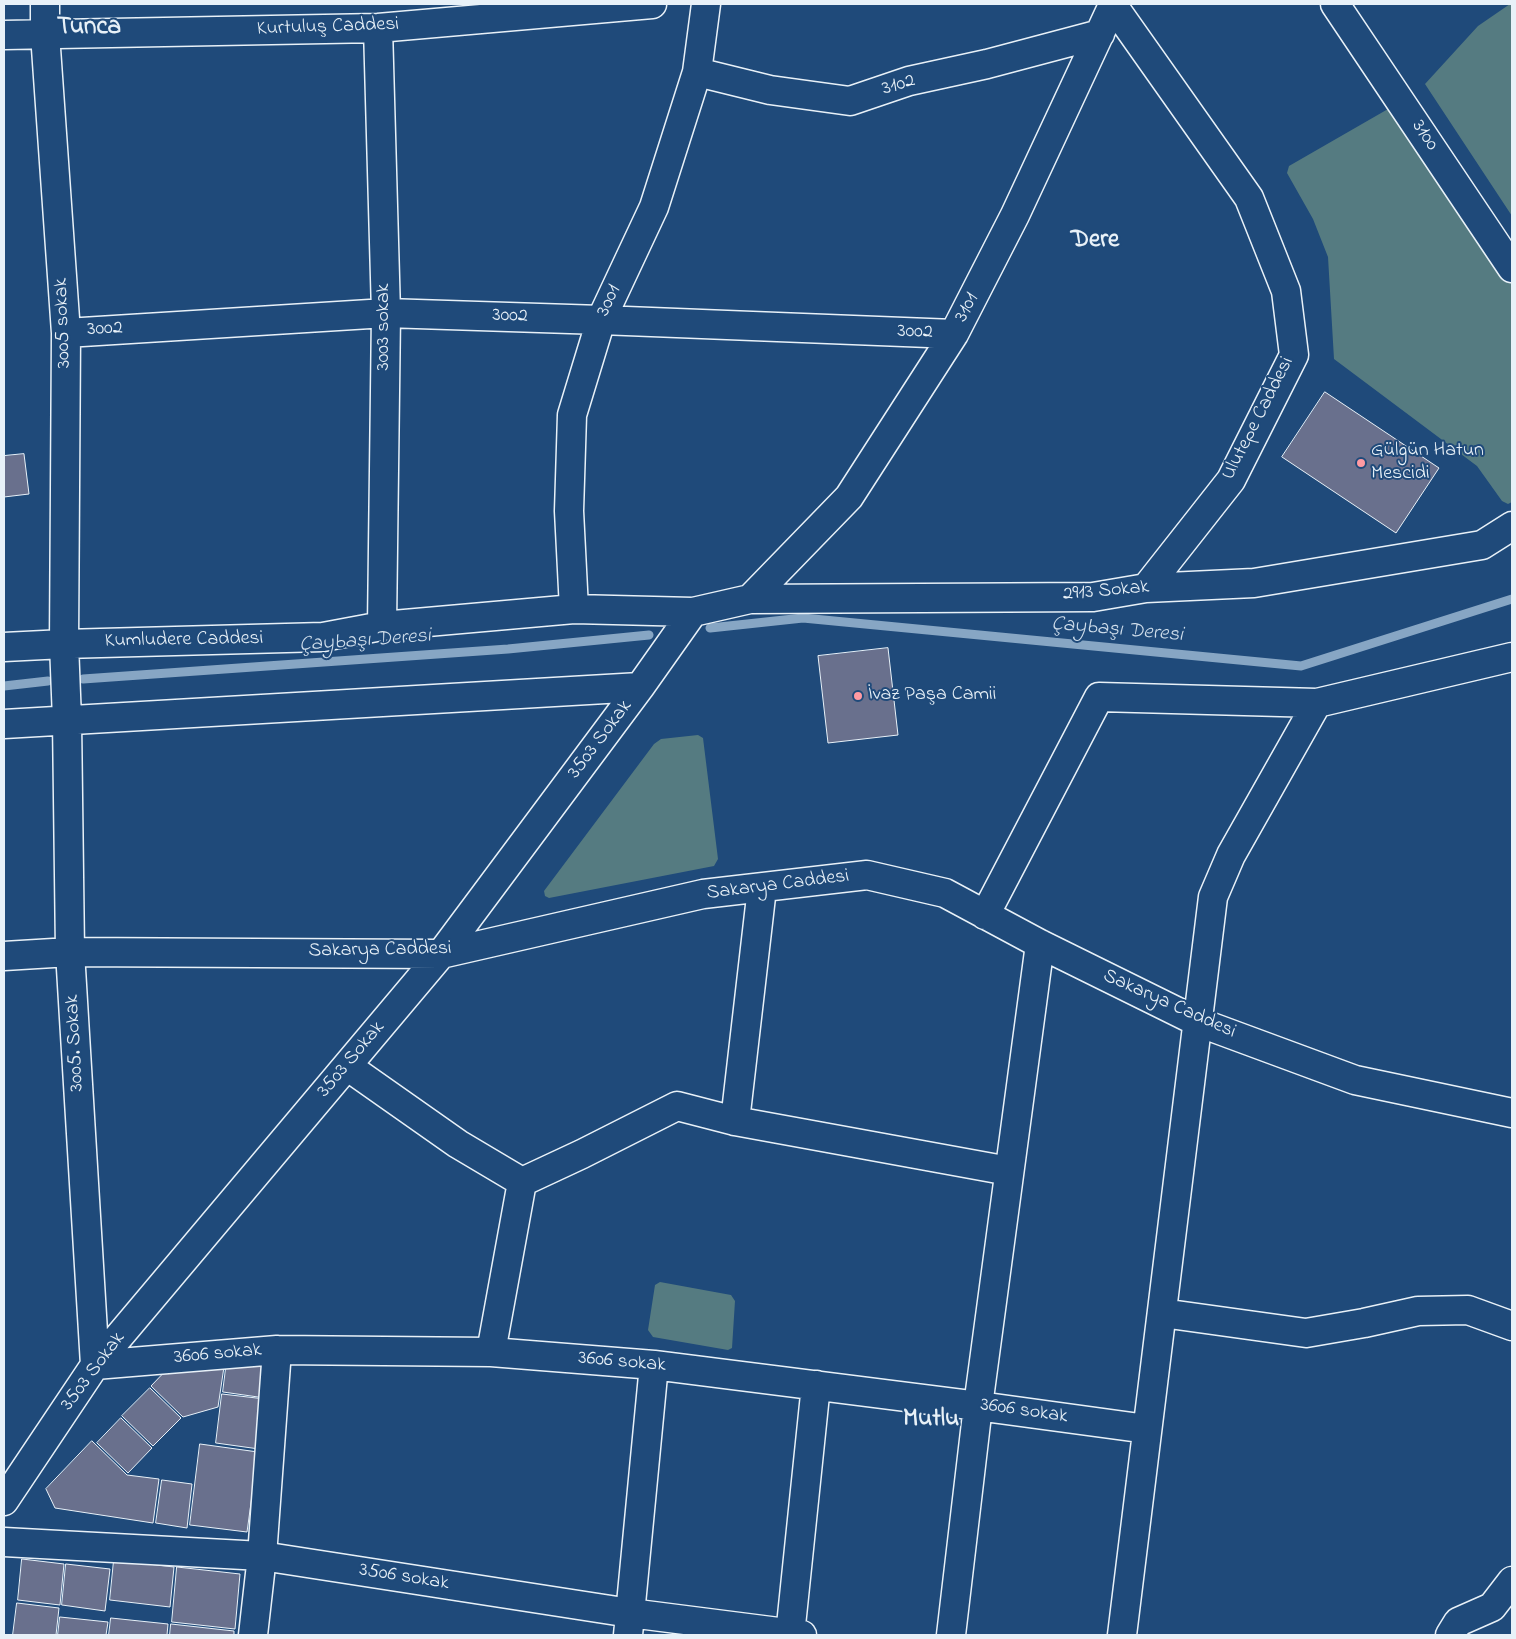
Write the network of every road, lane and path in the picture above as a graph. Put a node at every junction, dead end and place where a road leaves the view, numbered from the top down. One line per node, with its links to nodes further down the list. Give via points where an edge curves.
1 (45, 4): 8 (street, 3005 sokak)
2 (652, 4): 6 (street, Kurtuluş Caddesi)
3 (706, 4): 11 (street, 3001)
4 (1112, 4): 9 (street, 3101); 18 (street, Ulutepe Caddesi, via 1249,198 1286,292 1294,356 1231,480)
5 (1335, 4): 12 (street, 3100)
6 (548, 8): 7 (street, Kurtuluş Caddesi)
7 (378, 28): 8 (street, Kurtuluş Caddesi); 13 (street, 3003 sokak)
8 (45, 34): 10 (street, Kurtuluş Caddesi); 15 (street, 3005 sokak)
9 (1100, 34): 11 (street, 3102, via 909,81 850,101 770,90); 16 (street, 3101, via 1015,215)
10 (4, 35)
11 (696, 72): 14 (street, 3001, via 654,207)
12 (1512, 268)
13 (386, 313): 14 (street, 3002); 15 (street, 3002); 22 (street, 3003 sokak)
14 (601, 320): 16 (street, 3002); 20 (street, 3001, via 572,415 568,511)
15 (66, 333): 23 (street, 3005 sokak)
16 (954, 334): 19 (street, 3101, via 849,497)
17 (1512, 526): 18 (street, 2913 Sokak, via 1482,545 1254,583)
18 (1146, 588): 19 (street, 2913 Sokak, via 1093,597)
19 (750, 599): 21 (street, 2913 Sokak)
20 (574, 609): 21 (street, Kumludere Caddesi); 22 (street, Kumludere Caddesi)
21 (693, 612): 26 (street, 3503 Sokak)
22 (382, 626): 23 (street, Kumludere Caddesi, via 322,637)
23 (64, 644): 24 (street, Kumludere Caddesi); 28 (street)
24 (4, 647)
25 (1512, 657): 27 (street)
26 (640, 687): 28 (street); 34 (street, 3503 Sokak)
27 (1317, 703): 31 (street, via 1099,697); 36 (street, via 1231,855 1213,897)
28 (67, 720): 29 (street); 33 (street, 3005. Sokak)
29 (4, 724)
30 (762, 888): 31 (street, Sakarya Caddesi, via 867,876 945,893); 34 (street, Sakarya Caddesi, via 704,894); 39 (street)
31 (985, 915): 32 (street, Sakarya Caddesi)
32 (1040, 944): 36 (street, Sakarya Caddesi); 40 (street)
33 (70, 952): 34 (street, Sakarya Caddesi); 35 (street, Sakarya Caddesi); 46 (street, 3005. Sokak)
34 (441, 954): 37 (street, 3503 Sokak)
35 (4, 956)
36 (1198, 1022): 38 (street, Sakarya Caddesi, via 1354,1080); 42 (street)
37 (347, 1066): 41 (street, via 458,1144); 46 (street, 3503 Sokak)
38 (1512, 1113)
39 (735, 1120): 40 (street); 41 (street, via 677,1106)
40 (1009, 1171): 49 (street)
41 (522, 1182): 45 (street)
42 (1162, 1313): 43 (street, via 1306,1333 1418,1311 1468,1310); 50 (street)
43 (1512, 1326)
44 (276, 1350): 45 (street, 3606 sokak); 46 (street, 3606 sokak); 53 (street)
45 (491, 1352): 47 (street, 3606 sokak)
46 (95, 1365): 51 (street, 3503 Sokak)
47 (654, 1365): 48 (street, 3606 sokak); 55 (street)
48 (816, 1385): 49 (street, 3606 sokak); 57 (street)
49 (978, 1406): 50 (street, 3606 sokak); 58 (street)
50 (1147, 1429): 59 (street)
51 (4, 1501)
52 (4, 1542): 53 (street, 3506 sokak)
53 (262, 1556): 55 (street, 3506 sokak); 56 (street)
54 (1512, 1581): 60 (street, via 1492,1607 1458,1622)
55 (629, 1624): 57 (street, 3506 sokak)
56 (254, 1635)
57 (794, 1635)
58 (951, 1635)
59 (1122, 1635)
60 (1450, 1635)

